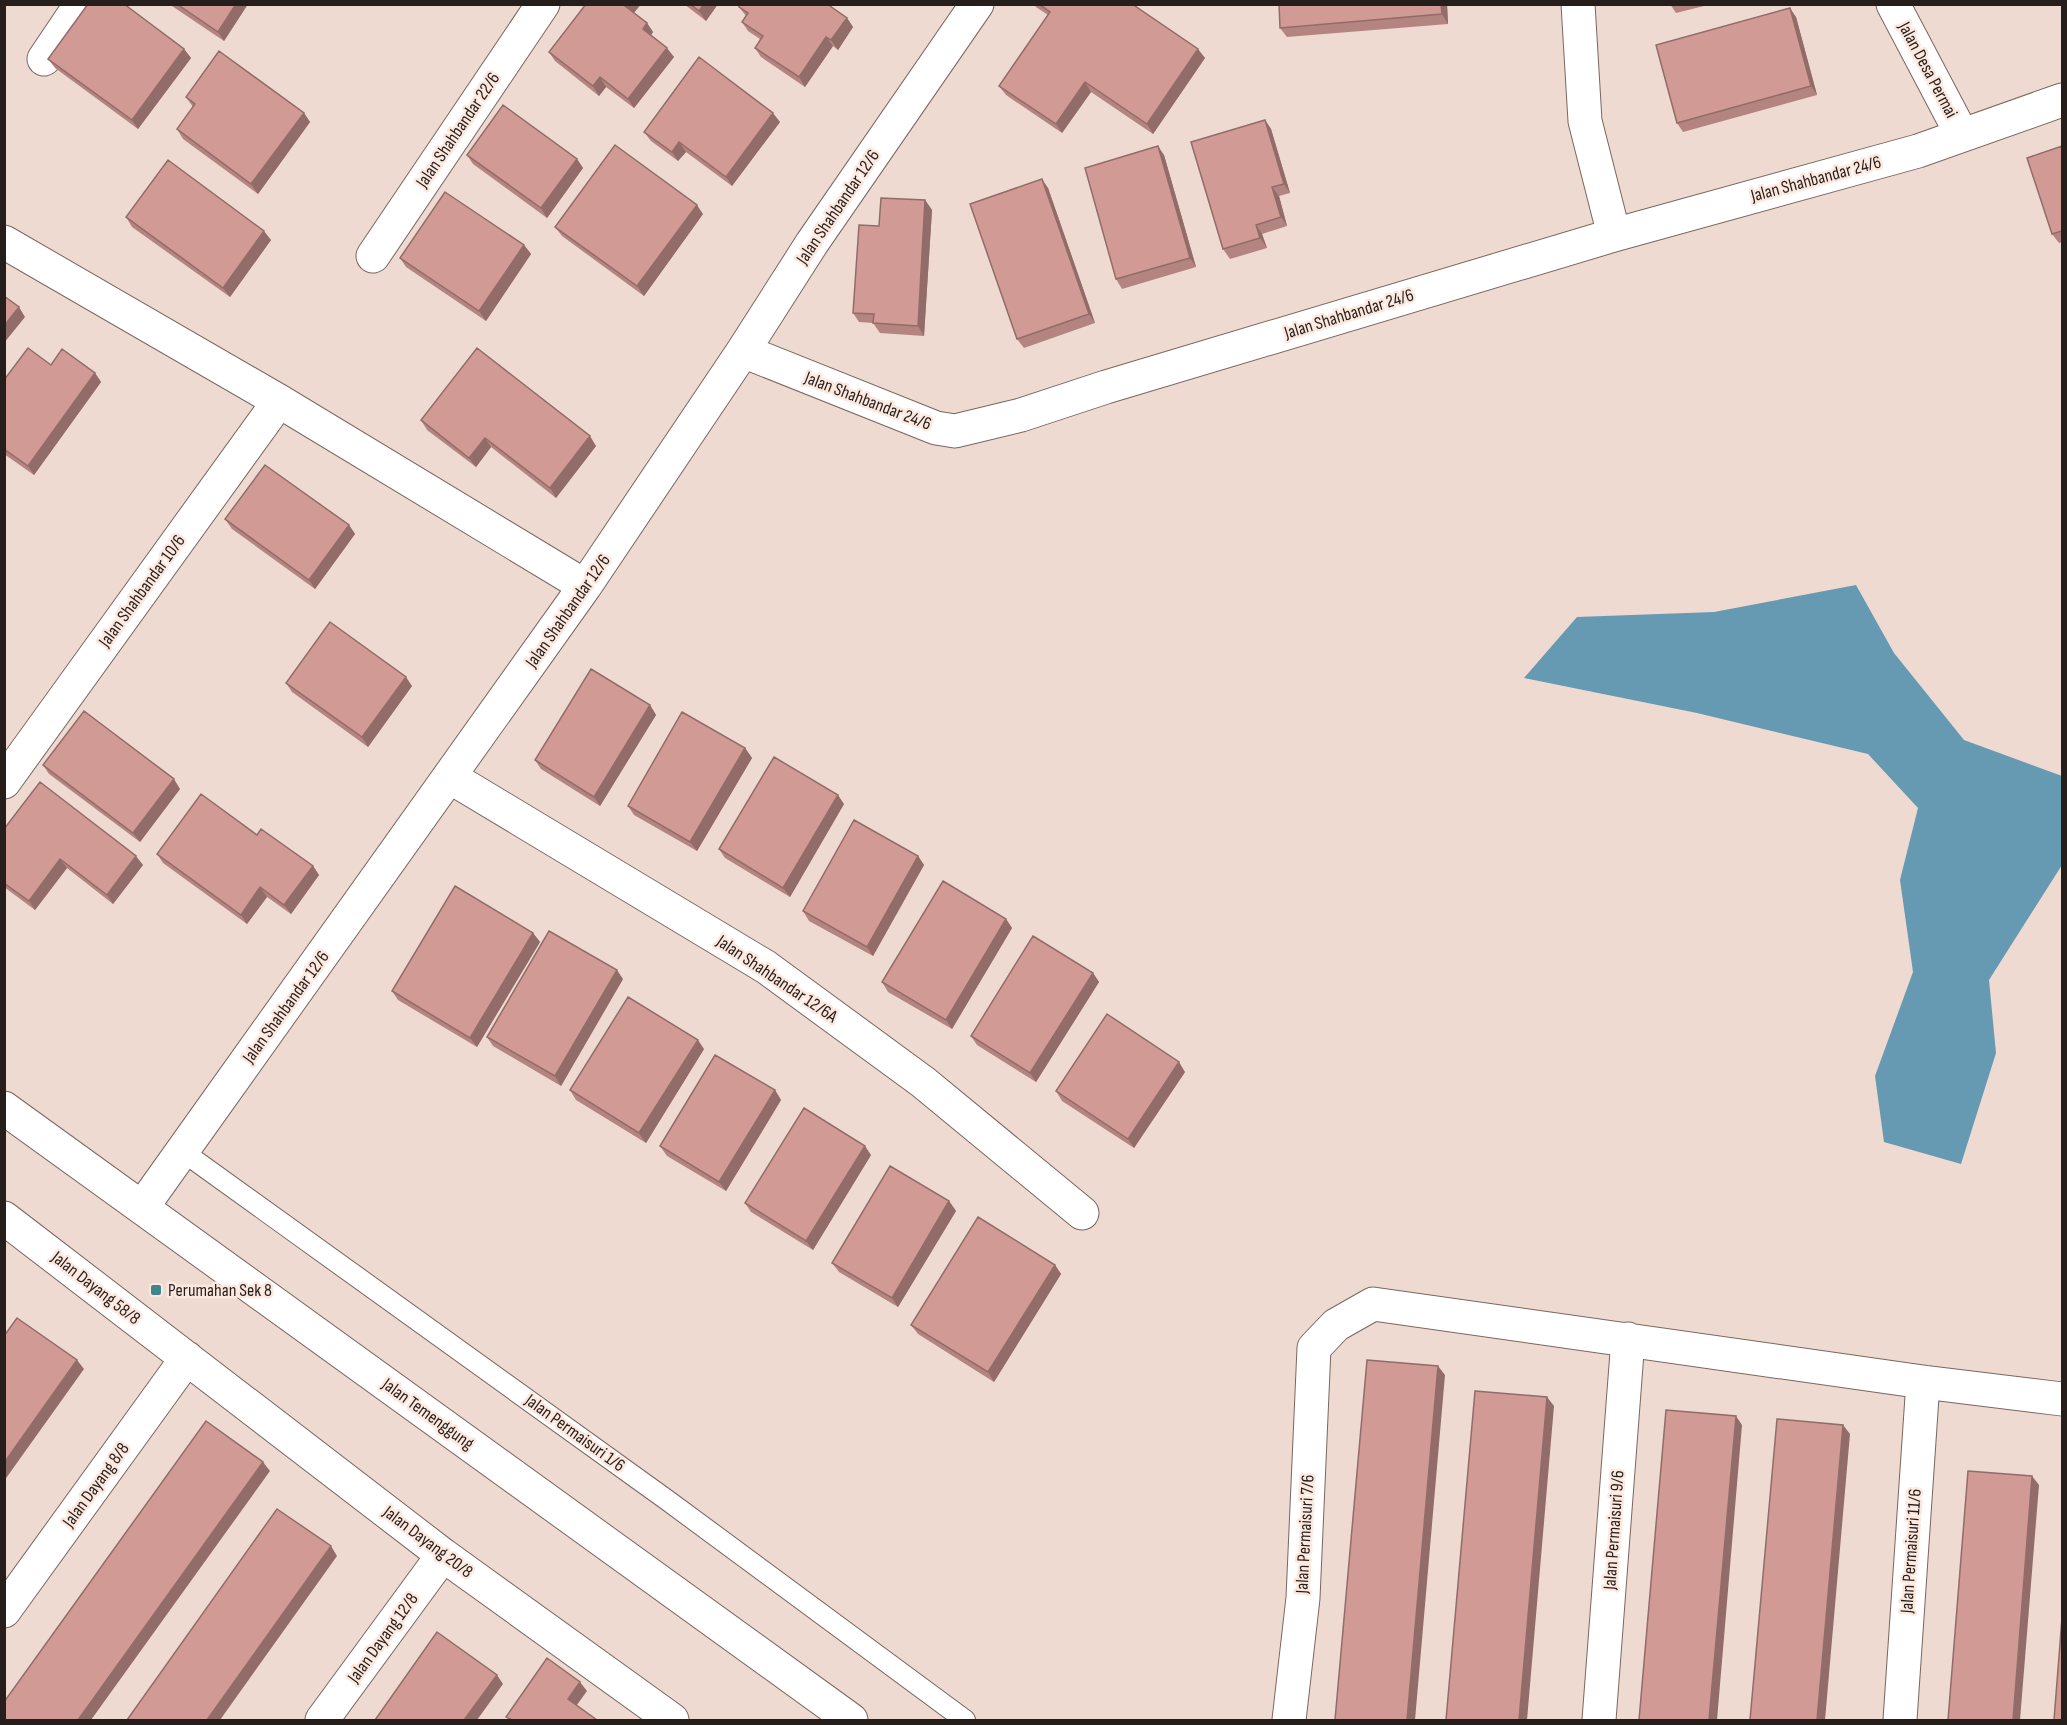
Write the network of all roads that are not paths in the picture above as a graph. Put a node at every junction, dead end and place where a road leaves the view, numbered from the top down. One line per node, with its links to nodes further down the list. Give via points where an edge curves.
1 (81, 4): 6 (street)
2 (543, 4): 11 (street, Jalan Shahbandar 22/6)
3 (977, 4): 12 (street, Jalan Shahbandar 12/6, via 812,243)
4 (1578, 4): 9 (street, via 1585,121)
5 (1893, 4): 8 (street, Jalan Desa Permai)
6 (44, 59)
7 (2062, 100): 8 (street, Jalan Shahbandar 24/6)
8 (1962, 135): 9 (street, Jalan Shahbandar 24/6, via 1918,151)
9 (1614, 235): 12 (street, Jalan Shahbandar 24/6, via 1021,415 955,431 936,428)
10 (4, 242): 13 (street)
11 (373, 255)
12 (743, 351): 14 (street, Jalan Shahbandar 12/6)
13 (279, 401): 14 (street); 16 (street, Jalan Shahbandar 10/6)
14 (585, 586): 15 (street, Jalan Shahbandar 12/6)
15 (450, 777): 18 (street, Jalan Shahbandar 12/6); 20 (street, Jalan Shahbandar 12/6A, via 766,967 923,1082)
16 (4, 782)
17 (4, 1108): 19 (street, Jalan Temenggung)
18 (182, 1151): 19 (street, Jalan Shahbandar 12/6); 31 (lane, Jalan Permaisuri 1/6)
19 (143, 1206): 30 (street, Jalan Temenggung)
20 (1082, 1213)
21 (4, 1218): 23 (street, Jalan Dayang 58/8)
22 (1628, 1339): 24 (street); 32 (street, Jalan Permaisuri 7/6, via 1373,1304 1336,1324 1314,1348 1303,1598); 33 (street, Jalan Permaisuri 9/6)
23 (188, 1358): 26 (street, Jalan Dayang 20/8); 27 (street, Jalan Dayang 8/8)
24 (1923, 1382): 25 (street); 34 (street, Jalan Permaisuri 11/6)
25 (2062, 1399)
26 (443, 1555): 28 (street, Jalan Dayang 12/8); 29 (street, Jalan Dayang 20/8)
27 (4, 1611)
28 (322, 1720)
29 (672, 1720)
30 (851, 1720)
31 (965, 1720)
32 (1289, 1720)
33 (1599, 1720)
34 (1900, 1720)

